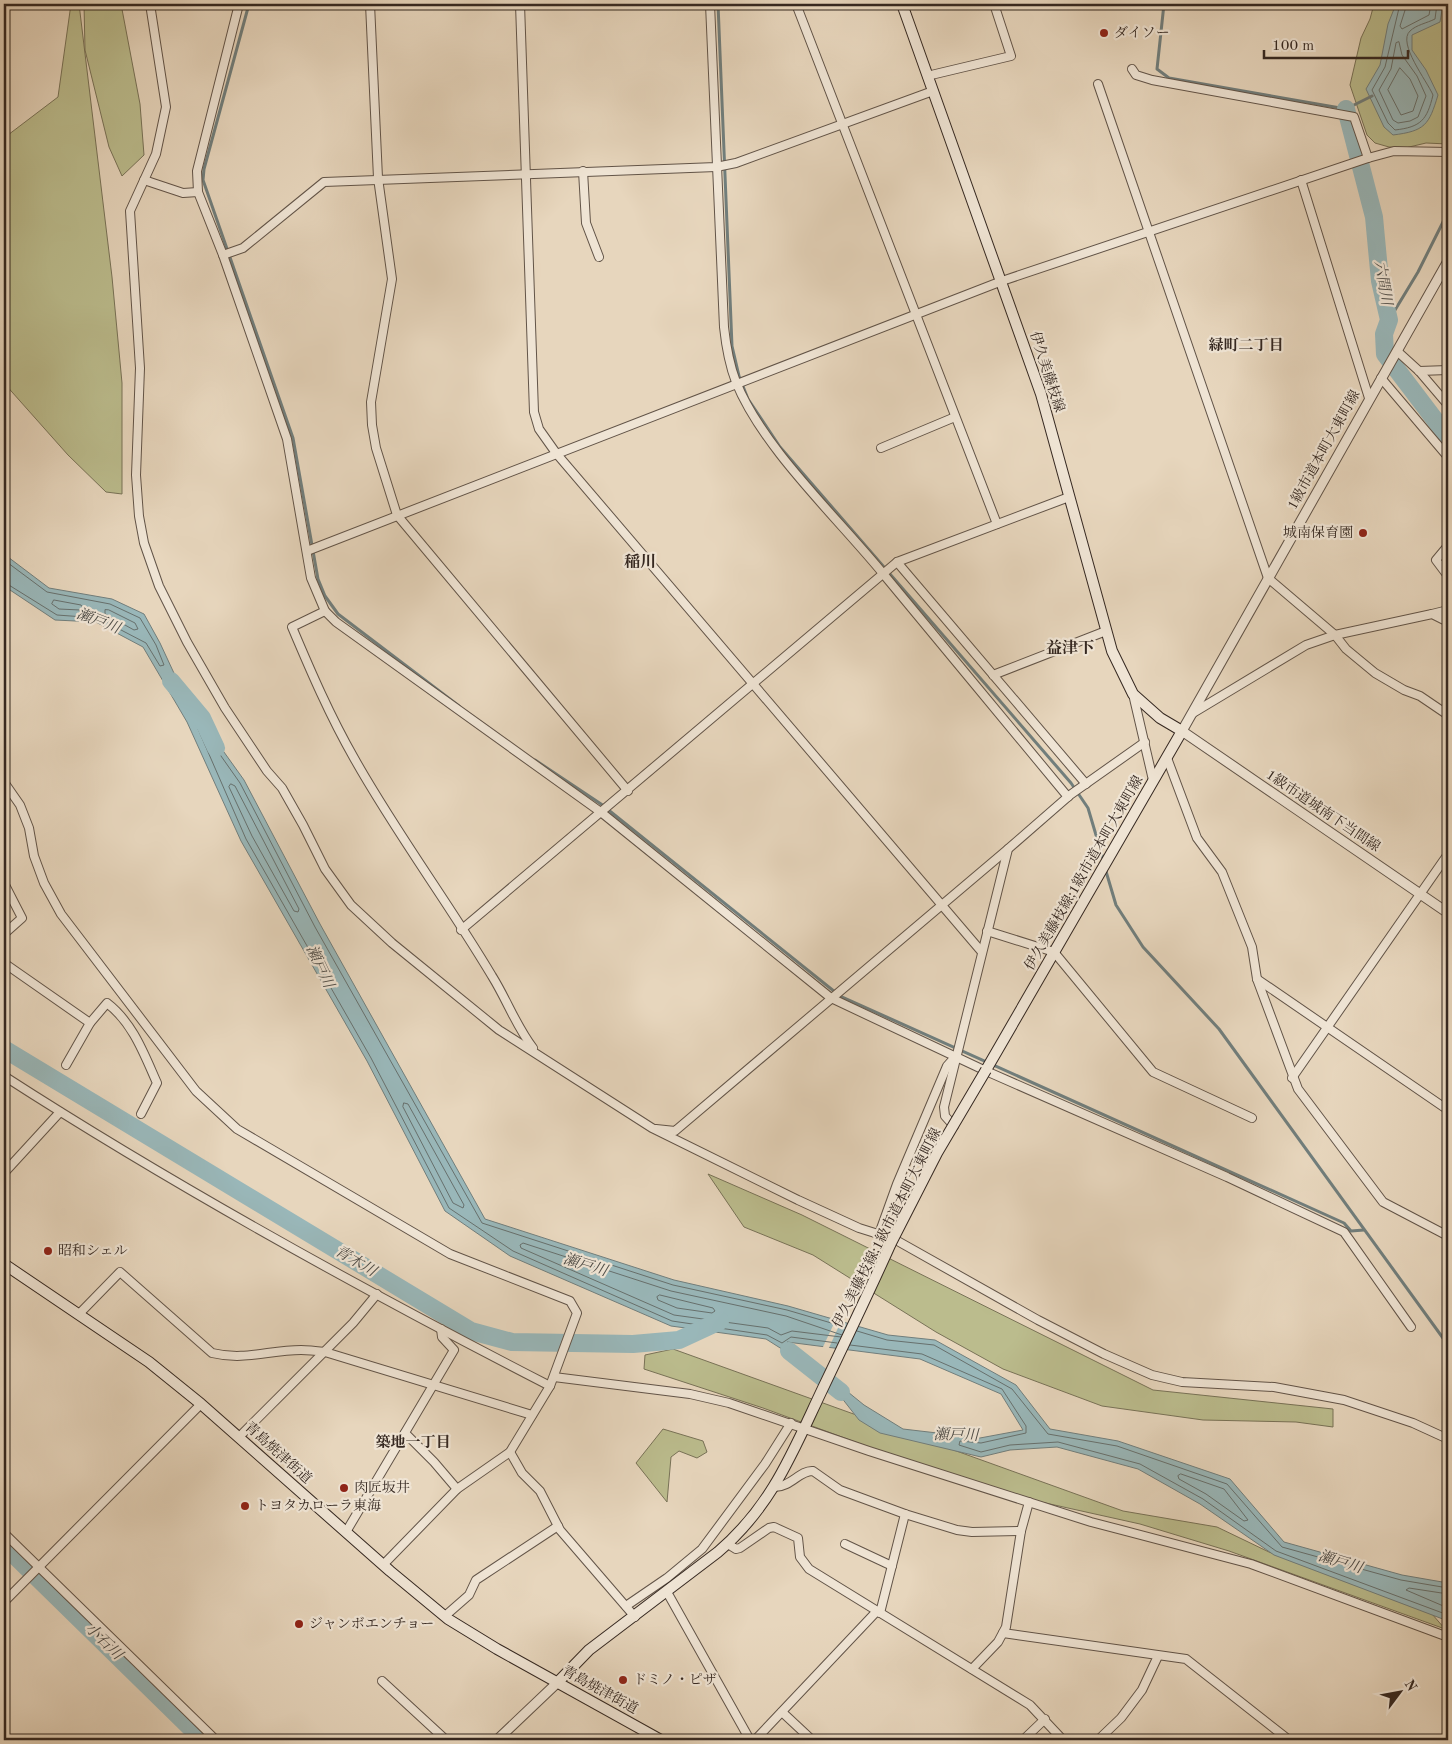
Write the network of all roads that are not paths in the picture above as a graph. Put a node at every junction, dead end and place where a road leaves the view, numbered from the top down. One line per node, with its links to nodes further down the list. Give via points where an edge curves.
1 (150, 4): 20 (street, via 166,107 156,154)
2 (239, 4): 22 (street, via 197,172)
3 (370, 4): 19 (street)
4 (520, 4): 18 (street)
5 (710, 4): 16 (street)
6 (796, 4): 13 (street)
7 (902, 4): 10 (main road, 伊久美藤枝線)
8 (994, 4): 10 (street, via 1011,56)
9 (1132, 69): 15 (street, via 1136,75 1152,80 1354,117)
10 (927, 76): 12 (main road, 伊久美藤枝線)
11 (1098, 84): 23 (street)
12 (933, 91): 13 (street); 27 (main road, 伊久美藤枝線)
13 (842, 124): 16 (street, via 736,163); 28 (street)
14 (1448, 152): 15 (street, via 1394,152)
15 (1368, 158): 21 (street)
16 (716, 167): 17 (street); 33 (street, via 724,327 728,358)
17 (583, 171): 18 (street); 25 (street, via 586,223)
18 (526, 173): 19 (street); 38 (street, via 534,412 539,429)
19 (378, 178): 24 (street, via 324,182 243,248); 41 (street, via 392,279 371,402 372,425 376,448)
20 (144, 180): 22 (street, via 183,193); 85 (street, via 130,211 140,368 136,475 144,543 159,586 225,708 282,788 341,893 392,943 500,1030)
21 (1301, 180): 23 (street); 34 (street)
22 (198, 192): 24 (street)
23 (1148, 231): 27 (street); 48 (street)
24 (223, 255): 44 (street, via 288,439)
25 (599, 257)
26 (1448, 261): 29 (street, 1級市道本町大東町線)
27 (1002, 281): 28 (street); 40 (main road, 伊久美藤枝線, via 1041,394)
28 (916, 314): 33 (street); 36 (street)
29 (1397, 351): 31 (street); 32 (street, 1級市道本町大東町線)
30 (1448, 370): 31 (street)
31 (1419, 371): 35 (street)
32 (1381, 378): 34 (street, 1級市道本町大東町線); 39 (street)
33 (736, 383): 38 (street); 46 (street, via 783,457)
34 (1370, 398): 48 (street, 1級市道本町大東町線)
35 (1448, 406)
36 (955, 417): 37 (street); 42 (street)
37 (881, 448)
38 (556, 453): 41 (street); 56 (street)
39 (1448, 458)
40 (1069, 497): 42 (street); 53 (main road, 伊久美藤枝線)
41 (398, 515): 44 (street); 66 (street)
42 (997, 524): 45 (street)
43 (1446, 548): 47 (street, via 1436,560)
44 (307, 551): 49 (street, via 311,578)
45 (897, 562): 46 (street); 55 (street)
46 (884, 574): 56 (street); 67 (street)
47 (1448, 576)
48 (1268, 578): 54 (street); 58 (street, 1級市道本町大東町線)
49 (325, 610): 68 (street, via 336,622); 75 (street, via 292,627 324,701 354,758)
50 (1448, 610): 51 (street)
51 (1432, 614): 52 (street); 54 (street)
52 (1448, 622)
53 (1106, 631): 55 (street); 57 (main road, 伊久美藤枝線)
54 (1336, 635): 58 (street, via 1306,644); 59 (street, via 1346,649 1375,673 1420,696)
55 (993, 675): 65 (street)
56 (753, 685): 66 (street); 73 (street)
57 (1132, 694): 60 (main road, 伊久美藤枝線, via 1160,718); 61 (street)
58 (1192, 713): 60 (street, 1級市道本町大東町線)
59 (1448, 715)
60 (1182, 731): 62 (main road, 伊久美藤枝線;1級市道本町大東町線); 72 (street, 1級市道城南下当間線)
61 (1145, 742): 63 (street); 65 (street)
62 (1167, 758): 63 (main road, 伊久美藤枝線;1級市道本町大東町線); 81 (street, via 1197,838 1222,872 1252,947)
63 (1153, 780): 79 (main road, 伊久美藤枝線;1級市道本町大東町線)
64 (4, 782): 107 (street, via 20,805 44,884 62,914 196,1091 237,1129 450,1254 570,1300 577,1313)
65 (1086, 784): 67 (street)
66 (628, 791): 68 (street)
67 (1069, 796): 69 (street)
68 (602, 813): 75 (street); 82 (street)
69 (1008, 849): 73 (street); 76 (street)
70 (1448, 854): 72 (street)
71 (4, 883): 77 (street, via 22,918)
72 (1421, 895): 74 (street, 1級市道城南下当間線); 84 (street)
73 (941, 904): 78 (street); 82 (street)
74 (1448, 914)
75 (461, 930): 85 (street)
76 (987, 931): 78 (street); 79 (street)
77 (4, 934)
78 (981, 951): 86 (street)
79 (1054, 952): 88 (main road, 伊久美藤枝線;1級市道本町大東町線); 94 (street, via 1153,1072)
80 (4, 963): 83 (street)
81 (1257, 979): 84 (street); 90 (street)
82 (831, 998): 86 (street); 96 (street, via 675,1131)
83 (90, 1022): 87 (street); 93 (street, via 107,1003 120,1013 136,1036 157,1083)
84 (1328, 1028): 90 (street); 91 (street)
85 (536, 1052): 96 (street)
86 (956, 1055): 88 (street); 95 (street, via 944,1107 945,1116); 98 (street, via 947,1066)
87 (66, 1065)
88 (986, 1071): 95 (main road, 伊久美藤枝線;1級市道本町大東町線, bridge); 104 (street, via 1344,1232)
89 (4, 1076): 92 (street)
90 (1292, 1078): 99 (street, via 1383,1202)
91 (1448, 1110)
92 (60, 1112): 97 (street); 102 (street)
93 (141, 1114)
94 (1252, 1118)
95 (954, 1126): 100 (main road, 伊久美藤枝線;1級市道本町大東町線, bridge)
96 (652, 1128): 98 (street, via 798,1200)
97 (5, 1170)
98 (879, 1234): 100 (street)
99 (1448, 1236)
100 (894, 1239): 113 (main road, 伊久美藤枝線;1級市道本町大東町線); 116 (street, via 1038,1320 1152,1375 1182,1382 1274,1387 1344,1400 1413,1423)
101 (4, 1264): 103 (main road, 青島焼津街道)
102 (377, 1294): 105 (street); 106 (street)
103 (80, 1314): 106 (street, via 120,1272 212,1353 253,1357 301,1350); 110 (main road, 青島焼津街道, via 149,1362)
104 (1411, 1327)
105 (441, 1329): 108 (street, via 442,1337 454,1350); 109 (street)
106 (325, 1352): 108 (street); 115 (street)
107 (554, 1377): 109 (street); 112 (street, via 690,1394)
108 (434, 1384): 111 (street); 114 (street)
109 (550, 1386): 111 (street)
110 (201, 1404): 115 (main road, 青島焼津街道); 129 (street)
111 (532, 1415): 117 (street)
112 (791, 1423): 113 (street); 133 (street, via 702,1549)
113 (805, 1427): 118 (main road, 伊久美藤枝線;1級市道本町大東町線); 120 (street)
114 (405, 1433): 119 (street); 124 (street)
115 (239, 1437): 124 (main road, 青島焼津街道)
116 (1448, 1439)
117 (510, 1452): 119 (street); 122 (street, via 522,1474 540,1491)
118 (775, 1488): 121 (street, via 785,1487 813,1471 840,1490); 126 (main road, 伊久美藤枝線;1級市道本町大東町線)
119 (457, 1490): 128 (street)
120 (1029, 1502): 123 (street); 138 (street, via 1091,1522 1252,1564)
121 (905, 1514): 123 (street, via 957,1530); 130 (street)
122 (558, 1526): 133 (street); 135 (street, via 476,1580 469,1595)
123 (1021, 1531): 137 (street, via 1010,1612)
124 (346, 1532): 128 (main road, 青島焼津街道)
125 (4, 1533): 129 (street)
126 (728, 1544): 131 (main road, 伊久美藤枝線;1級市道本町大東町線); 134 (street, via 740,1548 774,1527 798,1538 800,1557 809,1569)
127 (845, 1544): 130 (street)
128 (383, 1565): 135 (main road, 青島焼津街道)
129 (38, 1566): 132 (street); 145 (street)
130 (892, 1566): 134 (street)
131 (666, 1592): 136 (main road, 伊久美藤枝線;1級市道本町大東町線); 149 (street)
132 (4, 1602)
133 (626, 1606): 136 (street)
134 (879, 1612): 140 (street); 143 (street)
135 (445, 1616): 142 (main road, 青島焼津街道)
136 (635, 1616): 142 (main road, 伊久美藤枝線;1級市道本町大東町線, via 590,1650)
137 (1003, 1633): 139 (street); 140 (street)
138 (1448, 1637)
139 (1158, 1656): 154 (street, via 1142,1690 1121,1718); 155 (street, via 1186,1659)
140 (972, 1669): 144 (street)
141 (382, 1681): 146 (street)
142 (557, 1683): 147 (street); 148 (main road, 青島焼津街道)
143 (782, 1712): 150 (street); 151 (street)
144 (1045, 1718): 152 (street); 153 (street)
145 (216, 1740)
146 (446, 1740)
147 (497, 1740)
148 (661, 1740)
149 (750, 1740)
150 (755, 1740)
151 (812, 1740)
152 (1023, 1740)
153 (1063, 1740)
154 (1098, 1740)
155 (1289, 1740)

